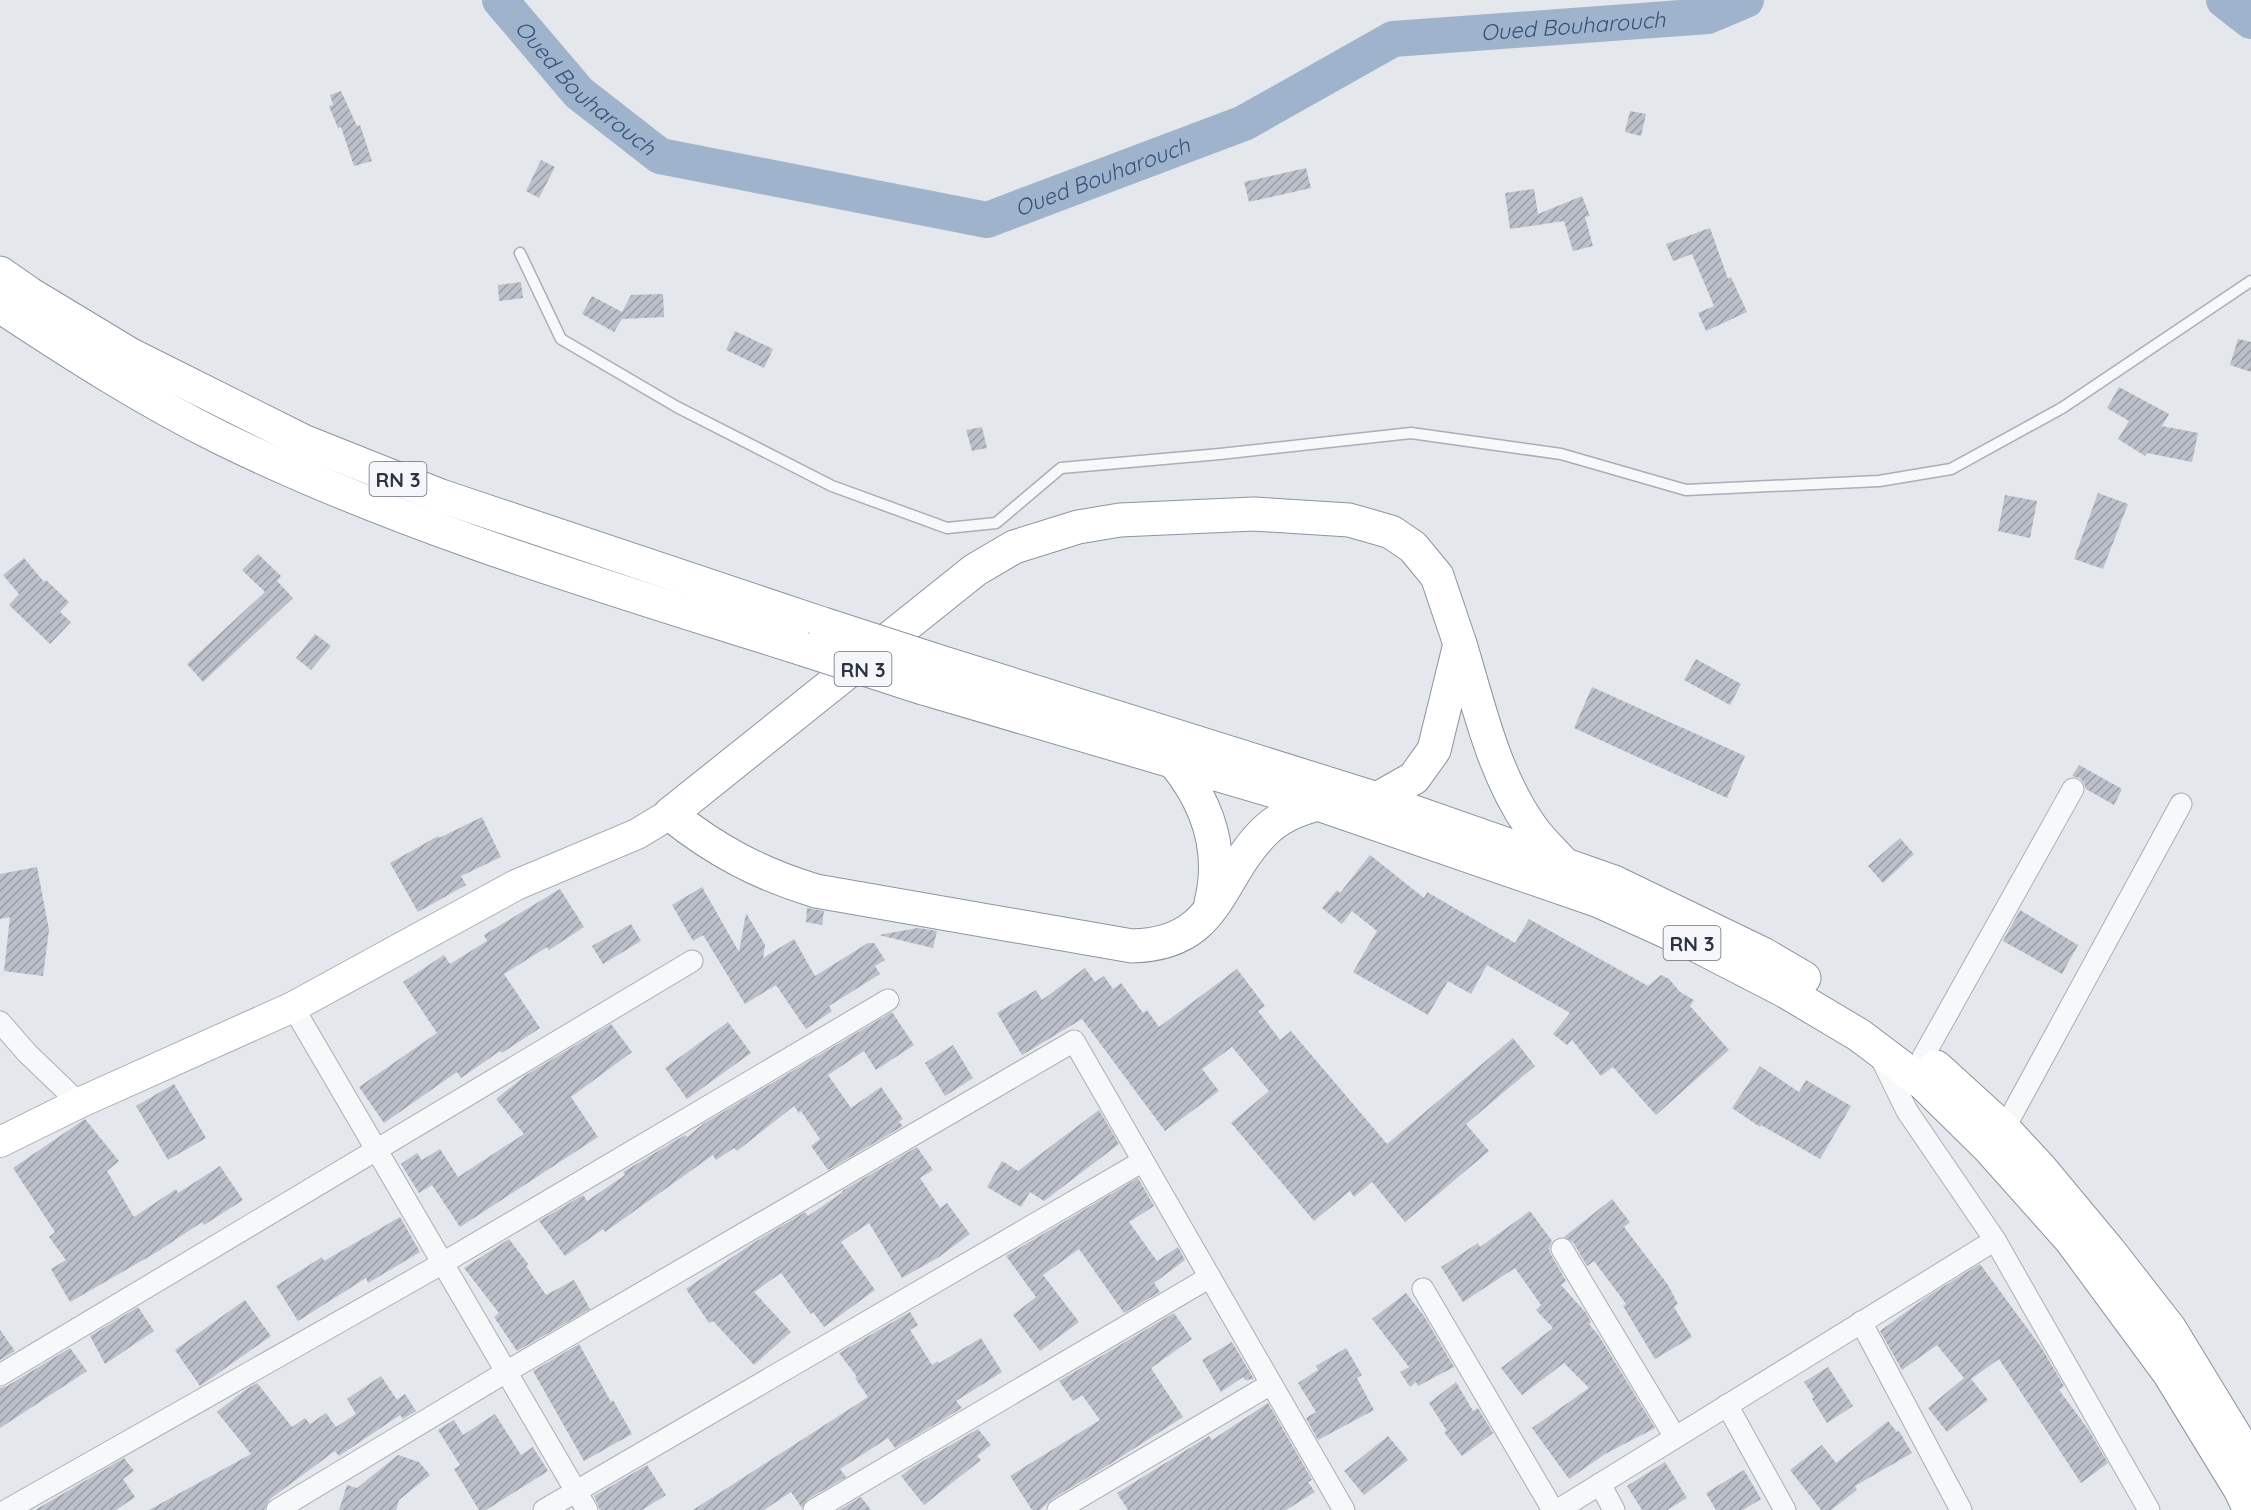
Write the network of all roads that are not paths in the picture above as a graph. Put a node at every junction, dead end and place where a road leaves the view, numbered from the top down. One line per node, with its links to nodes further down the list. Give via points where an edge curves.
1 (520, 253): 5 (lane, via 561,339 677,407 832,486 946,528)
2 (0, 273): 6 (highway, RN 3, via 131,355 303,441)
3 (2251, 281): 5 (lane, via 2062,408 1951,469 1879,481 1686,490 1561,454 1411,433 1061,468)
4 (0, 306): 6 (highway, RN 3, via 84,362 220,438 370,504 567,574)
5 (1005, 535): 7 (highway, via 1120,520 1254,514 1349,520 1391,532 1413,547 1437,576); 14 (highway, via 975,570)
6 (813, 637): 8 (highway, RN 3, bridge)
7 (1460, 644): 11 (highway, via 1434,750 1414,778); 15 (highway, via 1494,754 1511,794 1532,829)
8 (929, 674): 9 (highway, RN 3); 11 (highway, RN 3)
9 (1175, 763): 12 (highway, RN 3); 16 (highway, via 1201,801 1215,844 1216,868)
10 (2073, 789): 22 (street)
11 (1377, 800): 15 (highway, RN 3)
12 (1318, 804): 16 (highway, via 1290,813 1255,841); 21 (highway, RN 3, via 1599,902 1694,944 1785,991)
13 (2181, 804): 24 (street)
14 (670, 814): 16 (highway, via 724,853 774,877 816,891 1132,946 1174,938); 19 (main road, via 637,834 516,885)
15 (1563, 863): 22 (highway, RN 3, via 1614,882 1763,954 1877,1020)
16 (1209, 913)
17 (692, 961): 26 (street)
18 (888, 1000): 30 (street)
19 (294, 1007): 23 (main road); 26 (street)
20 (0, 1022): 23 (street)
21 (1876, 1048): 28 (street, via 1907,1111); 54 (highway, RN 3, via 1924,1084 1989,1148 2071,1240 2169,1373)
22 (1923, 1057): 24 (highway, RN 3)
23 (79, 1103): 25 (main road)
24 (2004, 1129): 39 (highway, RN 3, via 2049,1178 2170,1329)
25 (0, 1142)
26 (376, 1149): 30 (street); 35 (street)
27 (1143, 1161): 31 (street); 34 (street, via 1074,1041); 41 (street)
28 (1995, 1240): 33 (street); 53 (street)
29 (1562, 1249): 38 (street)
30 (443, 1263): 34 (street); 42 (street)
31 (1210, 1277): 36 (street); 46 (street)
32 (1423, 1289): 49 (street)
33 (1861, 1322): 37 (street); 52 (street)
34 (506, 1372): 41 (street); 43 (street)
35 (0, 1375)
36 (1271, 1383): 47 (street); 48 (street)
37 (1727, 1405): 38 (street); 51 (street)
38 (1675, 1437): 40 (street)
39 (2251, 1462)
40 (1600, 1484): 49 (street); 50 (street)
41 (576, 1491): 44 (street); 45 (street)
42 (7, 1510)
43 (277, 1510)
44 (544, 1510)
45 (587, 1510)
46 (814, 1510)
47 (1058, 1510)
48 (1342, 1510)
49 (1556, 1510)
50 (1614, 1510)
51 (1785, 1510)
52 (1961, 1510)
53 (2150, 1510)
54 (2250, 1510)

